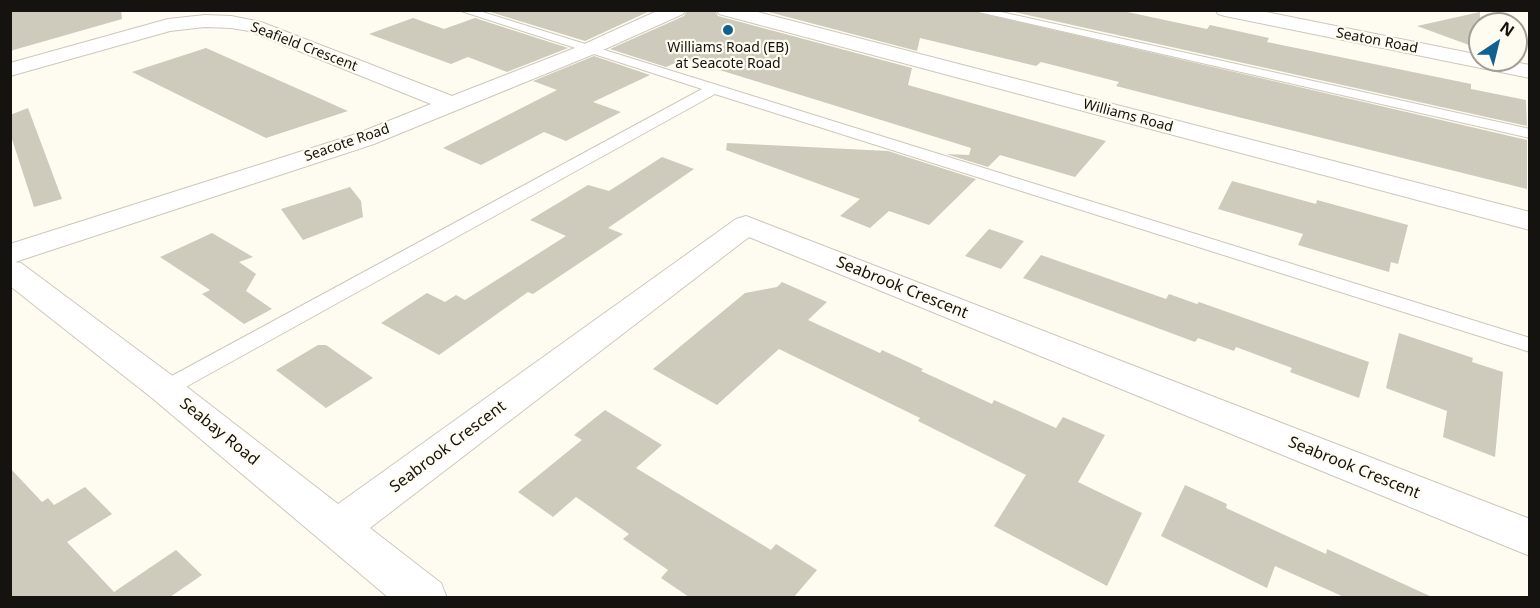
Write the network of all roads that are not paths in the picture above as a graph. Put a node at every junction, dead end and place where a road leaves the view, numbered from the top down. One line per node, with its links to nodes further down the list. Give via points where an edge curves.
1 (464, 10): 6 (lane)
2 (676, 10): 6 (street, Seacote Road)
3 (726, 10): 12 (street, Williams Road)
4 (975, 10): 11 (lane)
5 (1225, 10): 8 (street, Seaton Road, via 1350,27)
6 (587, 50): 9 (lane); 10 (street, Seacote Road)
7 (10, 70): 10 (street, Seafield Crescent, via 168,25 231,22 261,29)
8 (1530, 72)
9 (713, 89): 15 (lane); 16 (lane)
10 (454, 105): 13 (street, Seacote Road, via 365,139)
11 (1530, 134)
12 (1530, 221)
13 (10, 254)
14 (10, 270): 16 (street, Seabay Road)
15 (1530, 345)
16 (165, 389): 17 (street, Seabay Road)
17 (339, 527): 18 (street, Seabrook Crescent, via 746,225); 19 (street, Seabay Road)
18 (1530, 538)
19 (424, 597)

